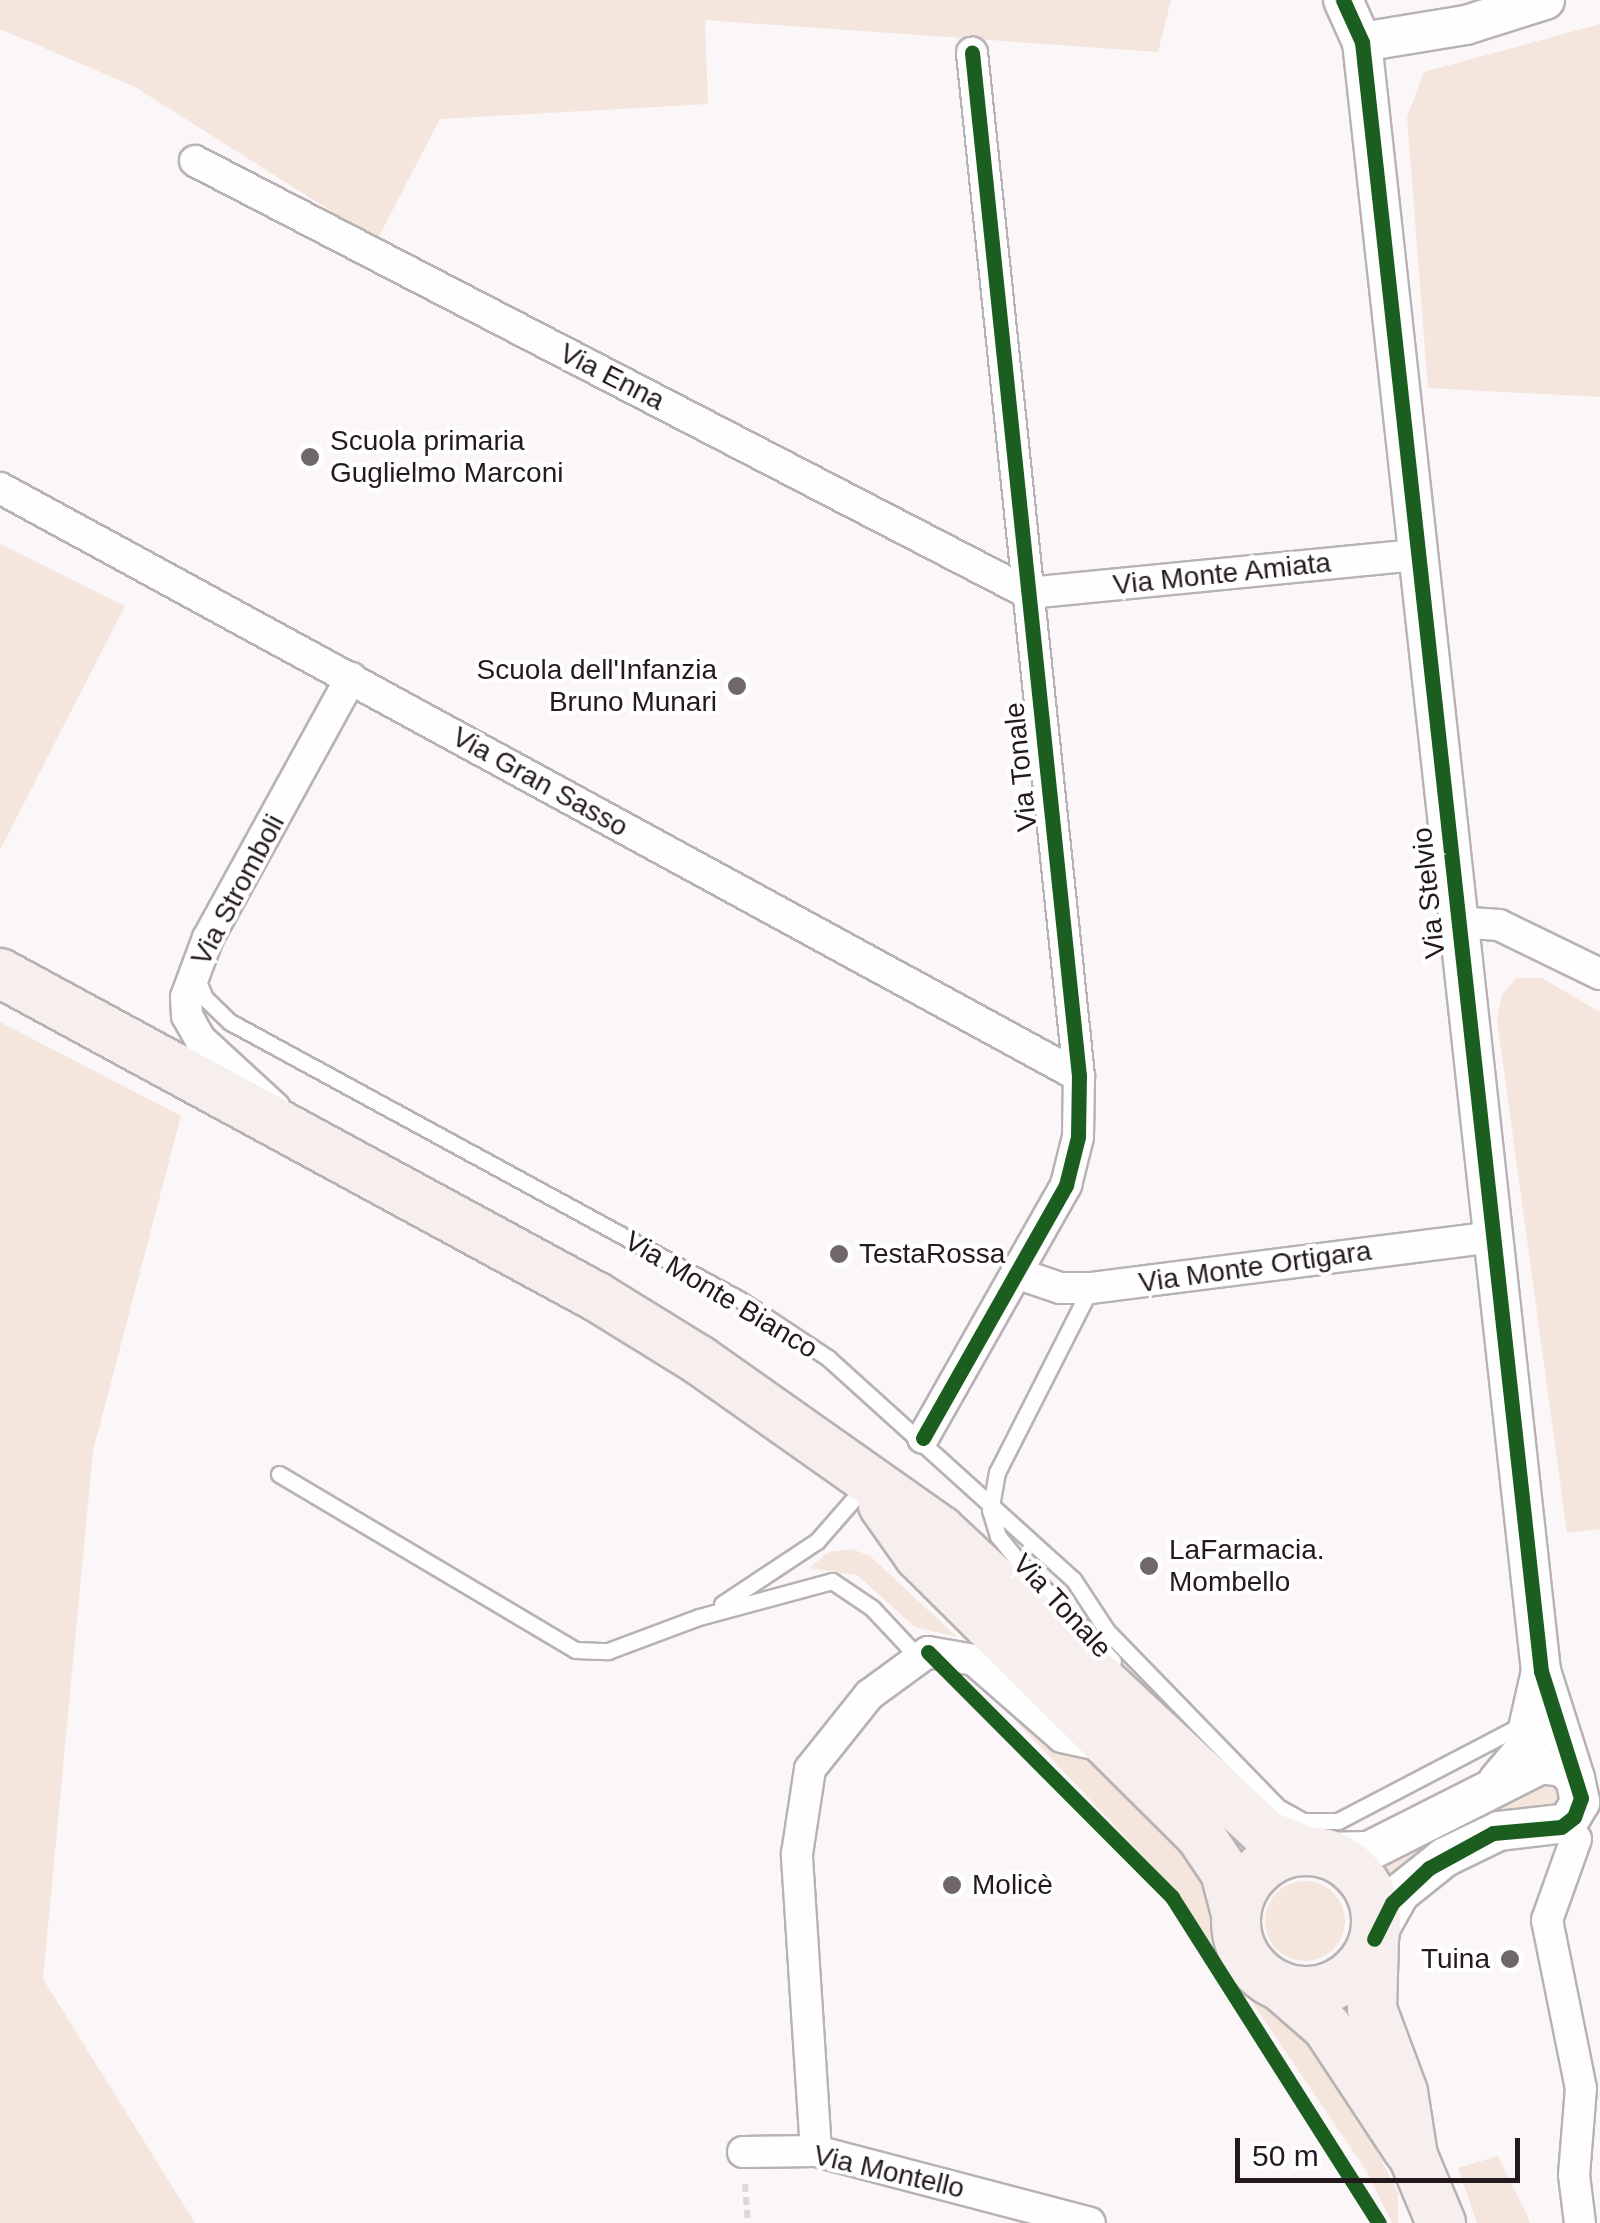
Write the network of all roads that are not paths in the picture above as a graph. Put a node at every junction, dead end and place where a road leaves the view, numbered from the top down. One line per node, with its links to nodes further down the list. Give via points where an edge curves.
1 (1343, 0): 3 (street, Via Stelvio)
2 (1546, 0): 3 (street, via 1466,25)
3 (1362, 42): 7 (street, Via Stelvio)
4 (972, 53): 8 (street, Via Tonale)
5 (195, 161): 8 (street, Via Enna)
6 (0, 488): 9 (street, Via Gran Sasso)
7 (1416, 556): 8 (street, Via Monte Amiata); 10 (street, Via Stelvio)
8 (1028, 593): 14 (street, Via Tonale)
9 (351, 678): 12 (street, Via Stromboli); 14 (street, Via Gran Sasso)
10 (1457, 922): 13 (street, via 1499,925); 16 (street, Via Stelvio)
11 (0, 973): 15 (main road)
12 (194, 973): 15 (street, Via Stromboli, via 187,1016 200,1038); 19 (lane, Via Monte Bianco, via 205,998 230,1022 739,1299 828,1358)
13 (1600, 974)
14 (1079, 1076): 17 (street, Via Tonale, via 1078,1137 1066,1185)
15 (298, 1133): 21 (main road, via 597,1297 794,1424)
16 (1492, 1237): 18 (street, Via Monte Ortigara); 25 (street, Via Stelvio)
17 (1020, 1274): 18 (street, Via Monte Ortigara, via 1060,1288); 19 (street, Via Tonale)
18 (1091, 1288): 22 (lane, via 997,1472)
19 (922, 1438): 22 (lane, Via Monte Bianco)
20 (279, 1474): 23 (lane, via 575,1650 608,1652)
21 (867, 1483): 23 (lane, via 817,1542); 27 (main road, via 920,1556); 30 (main road, via 966,1550)
22 (990, 1510): 26 (lane, Via Monte Bianco, via 1073,1579 1107,1631 1278,1806 1303,1820 1338,1820); 30 (lane, Via Tonale, via 1008,1548 1210,1765)
23 (699, 1617): 24 (lane, via 832,1581 872,1608)
24 (917, 1656): 27 (street, via 952,1653 974,1660 1062,1737); 36 (street, via 844,1724 810,1769 800,1805 797,1854)
25 (1540, 1670): 26 (street, Via Stelvio); 28 (street, Via Stelvio)
26 (1531, 1720): 29 (street, Via Stelvio, via 1516,1764)
27 (1113, 1749): 33 (main road, via 1200,1835 1225,1872)
28 (1588, 1787): 29 (street, via 1560,1766 1540,1764); 31 (street)
29 (1480, 1793): 32 (street, via 1369,1851)
30 (1222, 1794): 32 (main road, via 1267,1835)
31 (1573, 1839): 34 (street, via 1500,1831 1437,1862 1400,1893); 42 (street, via 1547,1920 1581,2088 1574,2175)
32 (1313, 1852): 33 (main road, via 1278,1857 1254,1873); 34 (main road, via 1346,1864 1366,1885 1376,1912)
33 (1236, 1914): 35 (main road, via 1246,1957)
34 (1374, 1940): 35 (main road, via 1361,1965 1338,1983 1309,1991); 38 (main road, via 1370,2001 1403,2092)
35 (1280, 1986): 38 (main road, via 1327,2026)
36 (816, 2150): 37 (street, Via Montello); 39 (street, Via Montello)
37 (743, 2152)
38 (1417, 2166): 40 (street); 41 (main road)
39 (1090, 2223)
40 (1414, 2223)
41 (1441, 2223)
42 (1580, 2223)

